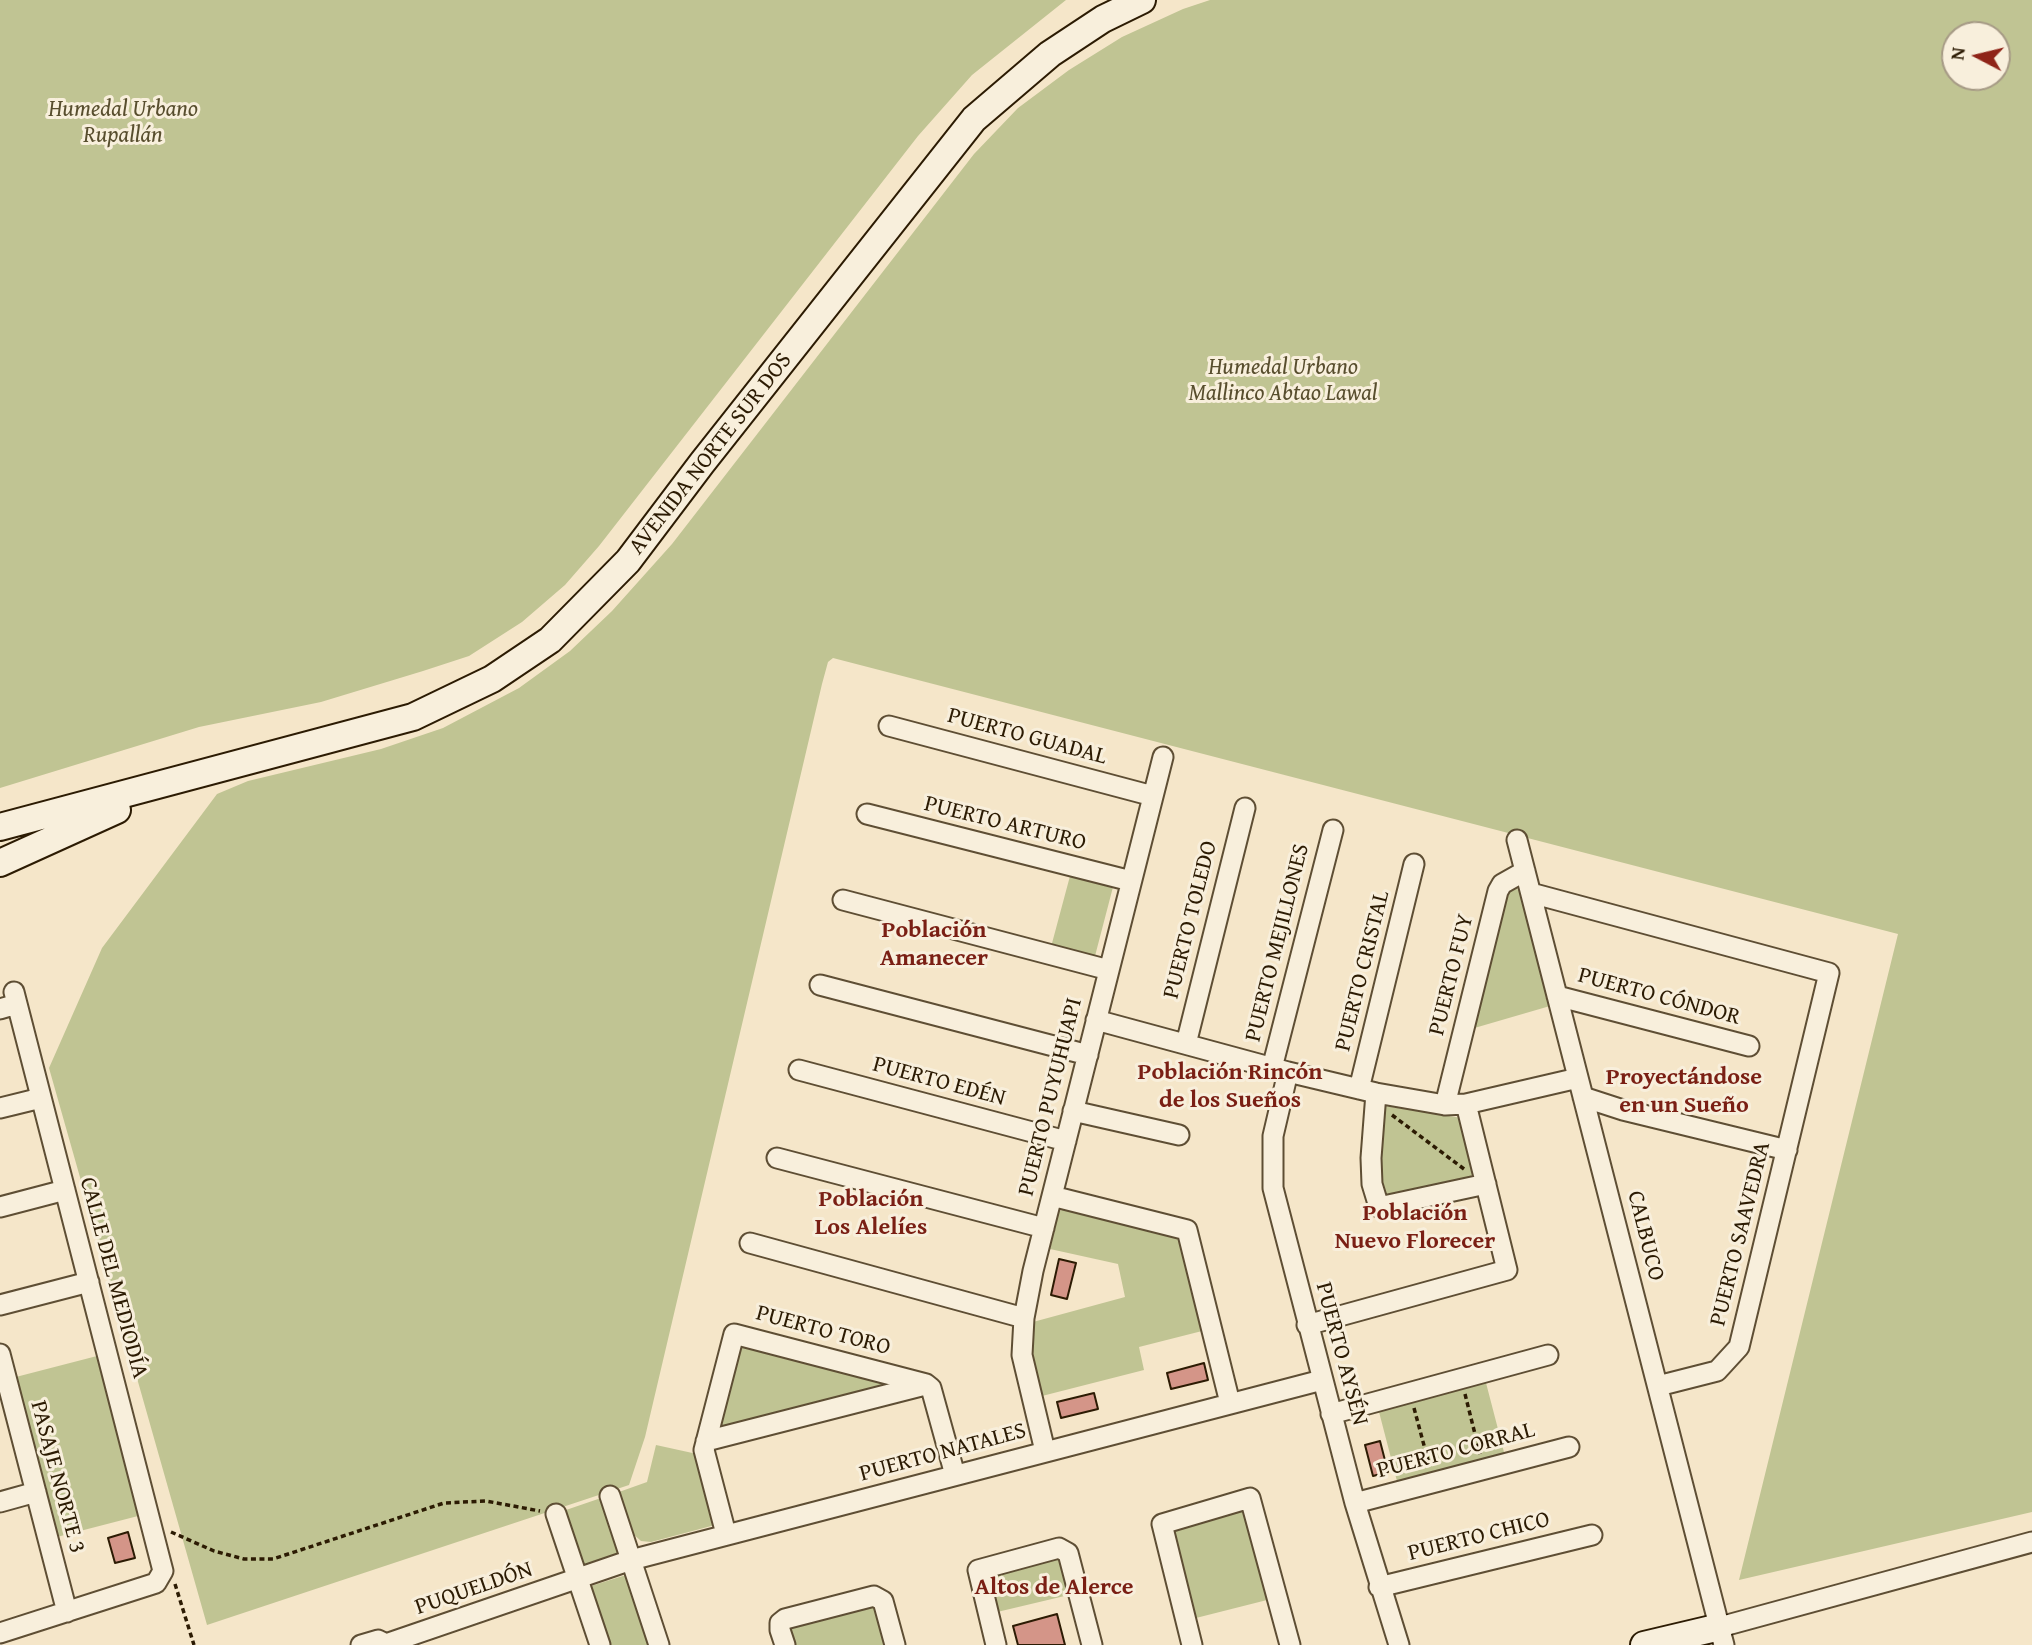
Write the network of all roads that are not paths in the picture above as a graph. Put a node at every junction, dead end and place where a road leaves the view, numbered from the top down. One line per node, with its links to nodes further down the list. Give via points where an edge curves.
1 (1142, 0): 4 (main road, AVENIDA NORTE SUR DOS, via 1050,54 974,119 628,561 550,640 492,680 413,717)
2 (889, 726): 5 (street, PUERTO GUADAL)
3 (1163, 758): 5 (street, PUERTO PUYUHUAPI)
4 (193, 778): 8 (main road, via 142,787); 11 (main road)
5 (1153, 796): 14 (street, PUERTO PUYUHUAPI)
6 (1245, 808): 22 (street, PUERTO TOLEDO)
7 (867, 814): 14 (street, PUERTO ARTURO)
8 (0, 827)
9 (1333, 830): 26 (street, PUERTO MEJILLONES)
10 (1517, 840): 13 (street, CALBUCO)
11 (0, 863)
12 (1414, 864): 28 (street, PUERTO CRISTAL)
13 (1525, 871): 15 (street, CALBUCO); 32 (street, PUERTO FUY, via 1498,891)
14 (1131, 881): 17 (street, PUERTO PUYUHUAPI)
15 (1531, 893): 19 (street, CALBUCO); 37 (street, PUERTO SAAVEDRA, via 1829,973)
16 (843, 900): 17 (street)
17 (1109, 970): 21 (street, PUERTO PUYUHUAPI)
18 (820, 985): 24 (street)
19 (1557, 996): 23 (street, PUERTO CÓNDOR); 27 (street, CALBUCO)
20 (10, 1002): 30 (street, CALLE DEL MEDIODÍA)
21 (1096, 1020): 22 (street); 24 (street, PUERTO PUYUHUAPI)
22 (1186, 1045): 26 (street)
23 (1749, 1046)
24 (1087, 1055): 34 (street, PUERTO PUYUHUAPI)
25 (799, 1070): 36 (street, PUERTO EDÉN)
26 (1280, 1070): 28 (street); 48 (street, PUERTO AYSÉN, via 1271,1174)
27 (1578, 1078): 29 (street, CALBUCO); 31 (street)
28 (1370, 1094): 32 (street); 39 (street, PUERTO CRISTAL, via 1371,1168 1379,1207)
29 (1583, 1097): 37 (street); 53 (street, CALBUCO)
30 (41, 1098): 33 (street); 40 (street, CALLE DEL MEDIODÍA)
31 (1466, 1104): 32 (street); 39 (street)
32 (1445, 1105)
33 (0, 1108)
34 (1073, 1111): 35 (street); 36 (street, PUERTO PUYUHUAPI)
35 (1180, 1135)
36 (1066, 1140): 41 (street, PUERTO PUYUHUAPI)
37 (1787, 1150): 53 (street, PUERTO SAAVEDRA, via 1739,1347 1717,1371)
38 (778, 1158): 43 (street)
39 (1486, 1184): 48 (street, via 1508,1265 1504,1273)
40 (65, 1190): 42 (street); 45 (street, CALLE DEL MEDIODÍA)
41 (1052, 1196): 43 (street, PUERTO PUYUHUAPI); 55 (street, via 1187,1230)
42 (0, 1207)
43 (1044, 1228): 47 (street, PUERTO PUYUHUAPI)
44 (750, 1243): 47 (street)
45 (89, 1282): 46 (street); 72 (street, CALLE DEL MEDIODÍA, via 162,1577 156,1583)
46 (0, 1305)
47 (1024, 1318): 59 (street, PUERTO PUYUHUAPI, via 1022,1355)
48 (1307, 1325): 51 (street, PUERTO AYSÉN)
49 (0, 1354): 54 (street, PASAJE NORTE 3)
50 (1548, 1355): 56 (street)
51 (1322, 1380): 55 (street, PUERTO NATALES); 56 (street, PUERTO AYSÉN)
52 (926, 1384): 57 (street); 57 (street, PUERTO TORO, via 734,1334); 60 (street, via 931,1388)
53 (1658, 1386): 74 (street, CALBUCO)
54 (6, 1400): 61 (street, PASAJE NORTE 3)
55 (1230, 1403): 59 (street, PUERTO NATALES)
56 (1331, 1413): 64 (street, PUERTO AYSÉN)
57 (706, 1441): 66 (street, PUERTO TORO, via 704,1450)
58 (1569, 1447): 64 (street, PUERTO CORRAL)
59 (1045, 1451): 60 (street, PUERTO NATALES)
60 (955, 1475): 66 (street, PUERTO NATALES)
61 (36, 1492): 63 (street); 72 (street, PASAJE NORTE 3)
62 (610, 1496): 69 (street)
63 (0, 1502)
64 (1356, 1503): 71 (street, PUERTO AYSÉN)
65 (556, 1514): 70 (street)
66 (726, 1534): 69 (street, PUERTO NATALES)
67 (1592, 1535): 71 (street, PUERTO CHICO)
68 (2032, 1542): 74 (street)
69 (631, 1560): 70 (street, PUERTO NATALES); 78 (street)
70 (578, 1579): 76 (street, PUQUELDÓN); 77 (street)
71 (1379, 1587): 85 (street, PUERTO AYSÉN)
72 (67, 1612): 73 (street)
73 (0, 1633)
74 (1722, 1636): 86 (main road)
75 (360, 1645): 76 (street, PUQUELDÓN, via 378,1640)
76 (386, 1645)
77 (600, 1645)
78 (659, 1645)
79 (785, 1645): 80 (street, via 780,1630 785,1619 880,1597)
80 (895, 1645)
81 (996, 1645): 82 (street, via 978,1570 1065,1549)
82 (1092, 1645)
83 (1192, 1645): 84 (street, via 1162,1524 1250,1498)
84 (1290, 1645)
85 (1399, 1645)
86 (1644, 1645)

